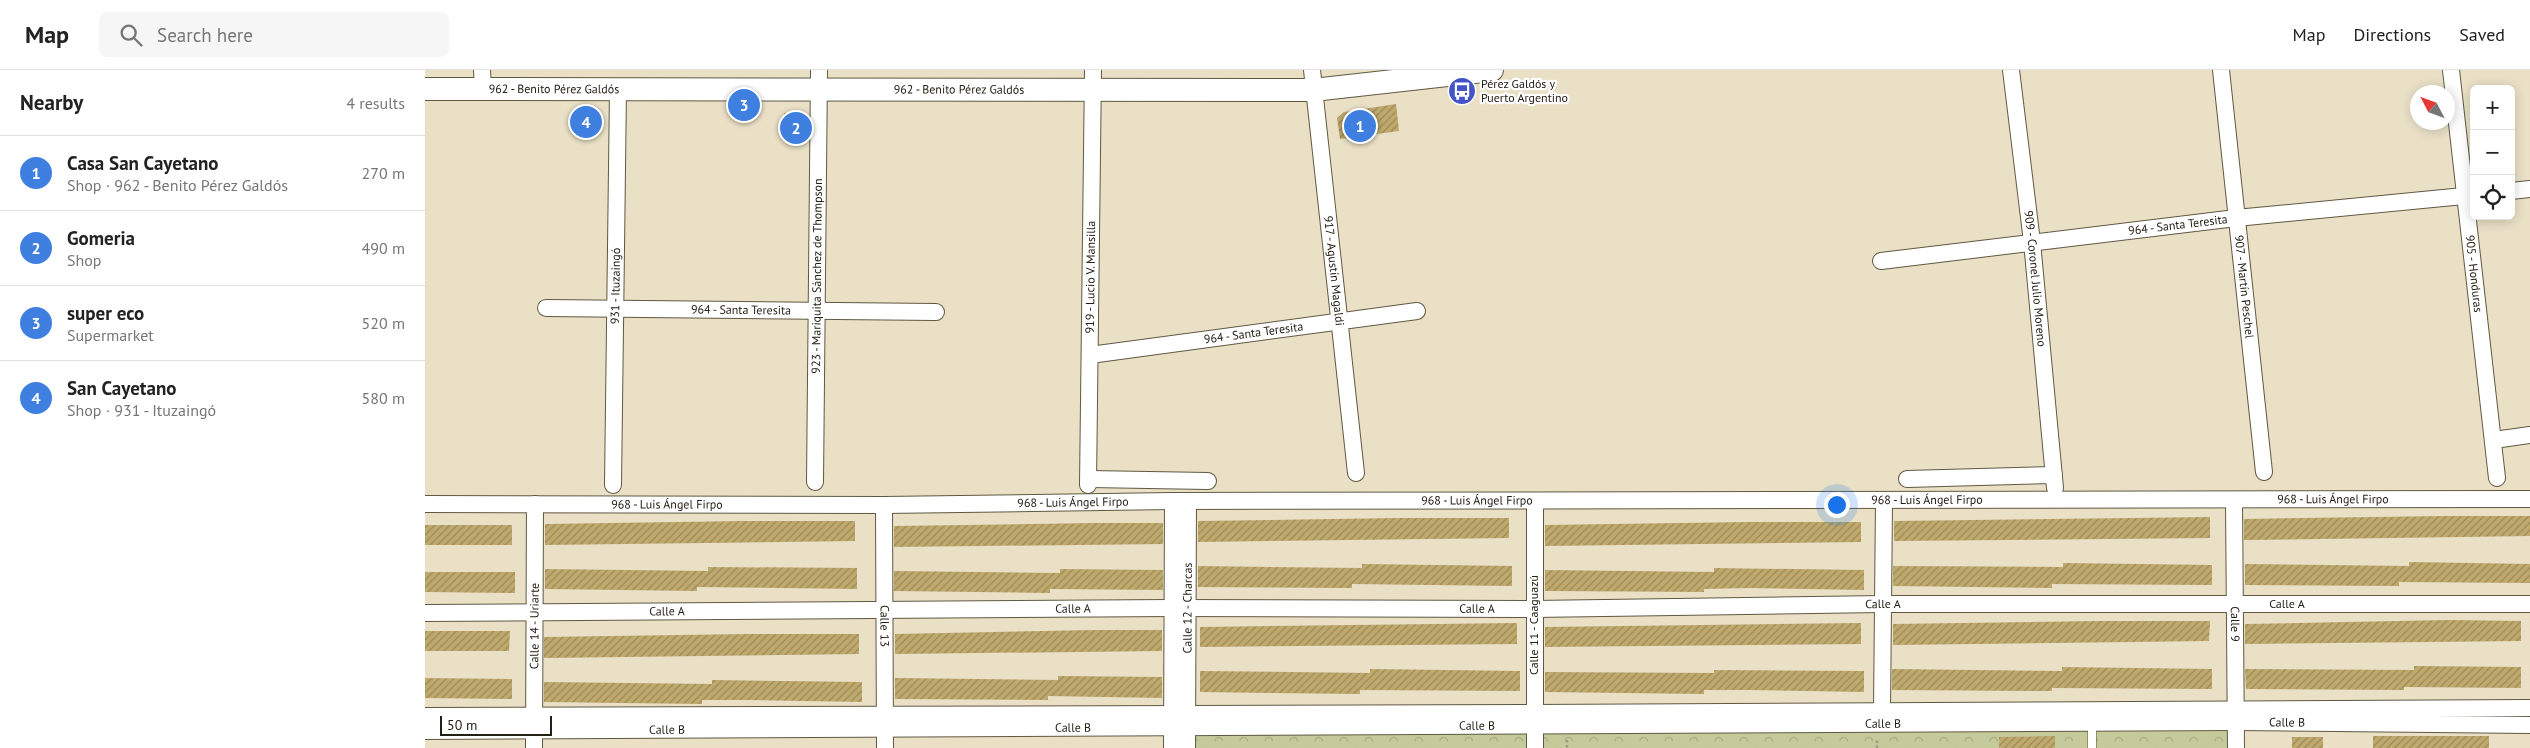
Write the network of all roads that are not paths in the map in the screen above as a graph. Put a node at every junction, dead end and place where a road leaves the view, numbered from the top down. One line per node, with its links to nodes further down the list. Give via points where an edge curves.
1 (1484, 70): 8 (main road, 962 - Benito Pérez Galdós)
2 (2011, 70): 16 (street, 909 - Coronel Julio Moreno)
3 (2221, 70): 14 (street, 907 - Martín Peschel)
4 (2451, 70): 13 (street, 905 - Honduras)
5 (482, 79): 9 (main road, 962 - Benito Pérez Galdós); 10 (main road, 962 - Benito Pérez Galdós)
6 (819, 80): 7 (main road, 962 - Benito Pérez Galdós); 10 (main road, 962 - Benito Pérez Galdós); 20 (street, 923 - Mariquita Sánchez de Thompson)
7 (1093, 80): 8 (main road, 962 - Benito Pérez Galdós); 24 (street, 919 - Lucio V. Mansilla)
8 (1313, 80): 23 (street, 917 - Agustín Magaldi)
9 (425, 89)
10 (618, 89): 18 (street, 931 - Ituzaingó)
11 (2530, 189): 12 (street)
12 (2515, 191)
13 (2470, 196): 14 (street, 964 - Santa Teresita)
14 (2236, 218): 16 (street, 964 - Santa Teresita); 27 (street, 907 - Martín Peschel)
15 (2472, 220): 26 (street, 905 - Honduras)
16 (2032, 242): 17 (street, 964 - Santa Teresita); 30 (street, 909 - Coronel Julio Moreno, via 2054,481)
17 (1881, 261)
18 (616, 307): 19 (street, 964 - Santa Teresita); 20 (street, 964 - Santa Teresita); 33 (street, 931 - Ituzaingó)
19 (546, 308)
20 (818, 310): 22 (street, 964 - Santa Teresita); 32 (street, 923 - Mariquita Sánchez de Thompson)
21 (1417, 311): 23 (street, 964 - Santa Teresita)
22 (936, 312)
23 (1338, 322): 24 (street, 964 - Santa Teresita); 28 (street, 917 - Agustín Magaldi)
24 (1090, 355): 31 (street, 919 - Lucio V. Mansilla, via 1088,482)
25 (2530, 435): 26 (street)
26 (2494, 440): 29 (street, 905 - Honduras)
27 (2264, 472)
28 (1356, 473)
29 (2497, 478)
30 (1907, 479)
31 (1208, 481)
32 (815, 482)
33 (613, 485)
34 (2530, 499): 35 (street, 968 - Luis Ángel Firpo)
35 (2234, 500): 36 (street, 968 - Luis Ángel Firpo); 42 (street, Calle 9)
36 (1884, 501): 38 (street, 968 - Luis Ángel Firpo); 43 (street)
37 (1180, 502): 38 (street, 968 - Luis Ángel Firpo); 41 (street, 968 - Luis Ángel Firpo); 45 (street, Calle 12 - Charcas)
38 (1535, 502): 46 (street, Calle 11 - Caaguazú)
39 (425, 504): 40 (street, 968 - Luis Ángel Firpo)
40 (535, 504): 41 (street, 968 - Luis Ángel Firpo); 48 (street, Calle 14 - Uriarte)
41 (884, 505): 47 (street, Calle 13)
42 (2234, 603): 43 (street, Calle A); 44 (street, Calle A); 52 (street, Calle 9)
43 (1883, 604): 46 (street, Calle A); 51 (street)
44 (2530, 604)
45 (1179, 608): 46 (street, Calle A); 47 (street, Calle A); 54 (street, Calle 12 - Charcas)
46 (1534, 609): 55 (street, Calle 11 - Caaguazú)
47 (884, 610): 48 (street, Calle A); 56 (street, Calle 13)
48 (534, 612): 49 (street, Calle A); 57 (street, Calle 14 - Uriarte)
49 (425, 613)
50 (2530, 708): 52 (street, Calle B)
51 (1882, 711): 52 (street, Calle B); 55 (street, Calle B)
52 (2236, 715): 58 (street, Calle B); 59 (street, Calle B); 67 (street, Calle 9)
53 (425, 716): 57 (street, Calle B)
54 (1179, 720): 55 (street, Calle B); 56 (street, Calle B); 63 (street); 64 (street)
55 (1534, 720): 58 (street, Calle B); 65 (street, Calle 11 - Caaguazú)
56 (884, 721): 57 (street, Calle B); 62 (street, Calle 13)
57 (534, 722): 60 (street, Calle B); 61 (street, Calle 14 - Uriarte)
58 (2092, 723): 66 (lane)
59 (2530, 725)
60 (425, 731)
61 (534, 748)
62 (885, 748)
63 (1172, 748)
64 (1187, 748)
65 (1535, 748)
66 (2092, 748)
67 (2236, 748)

